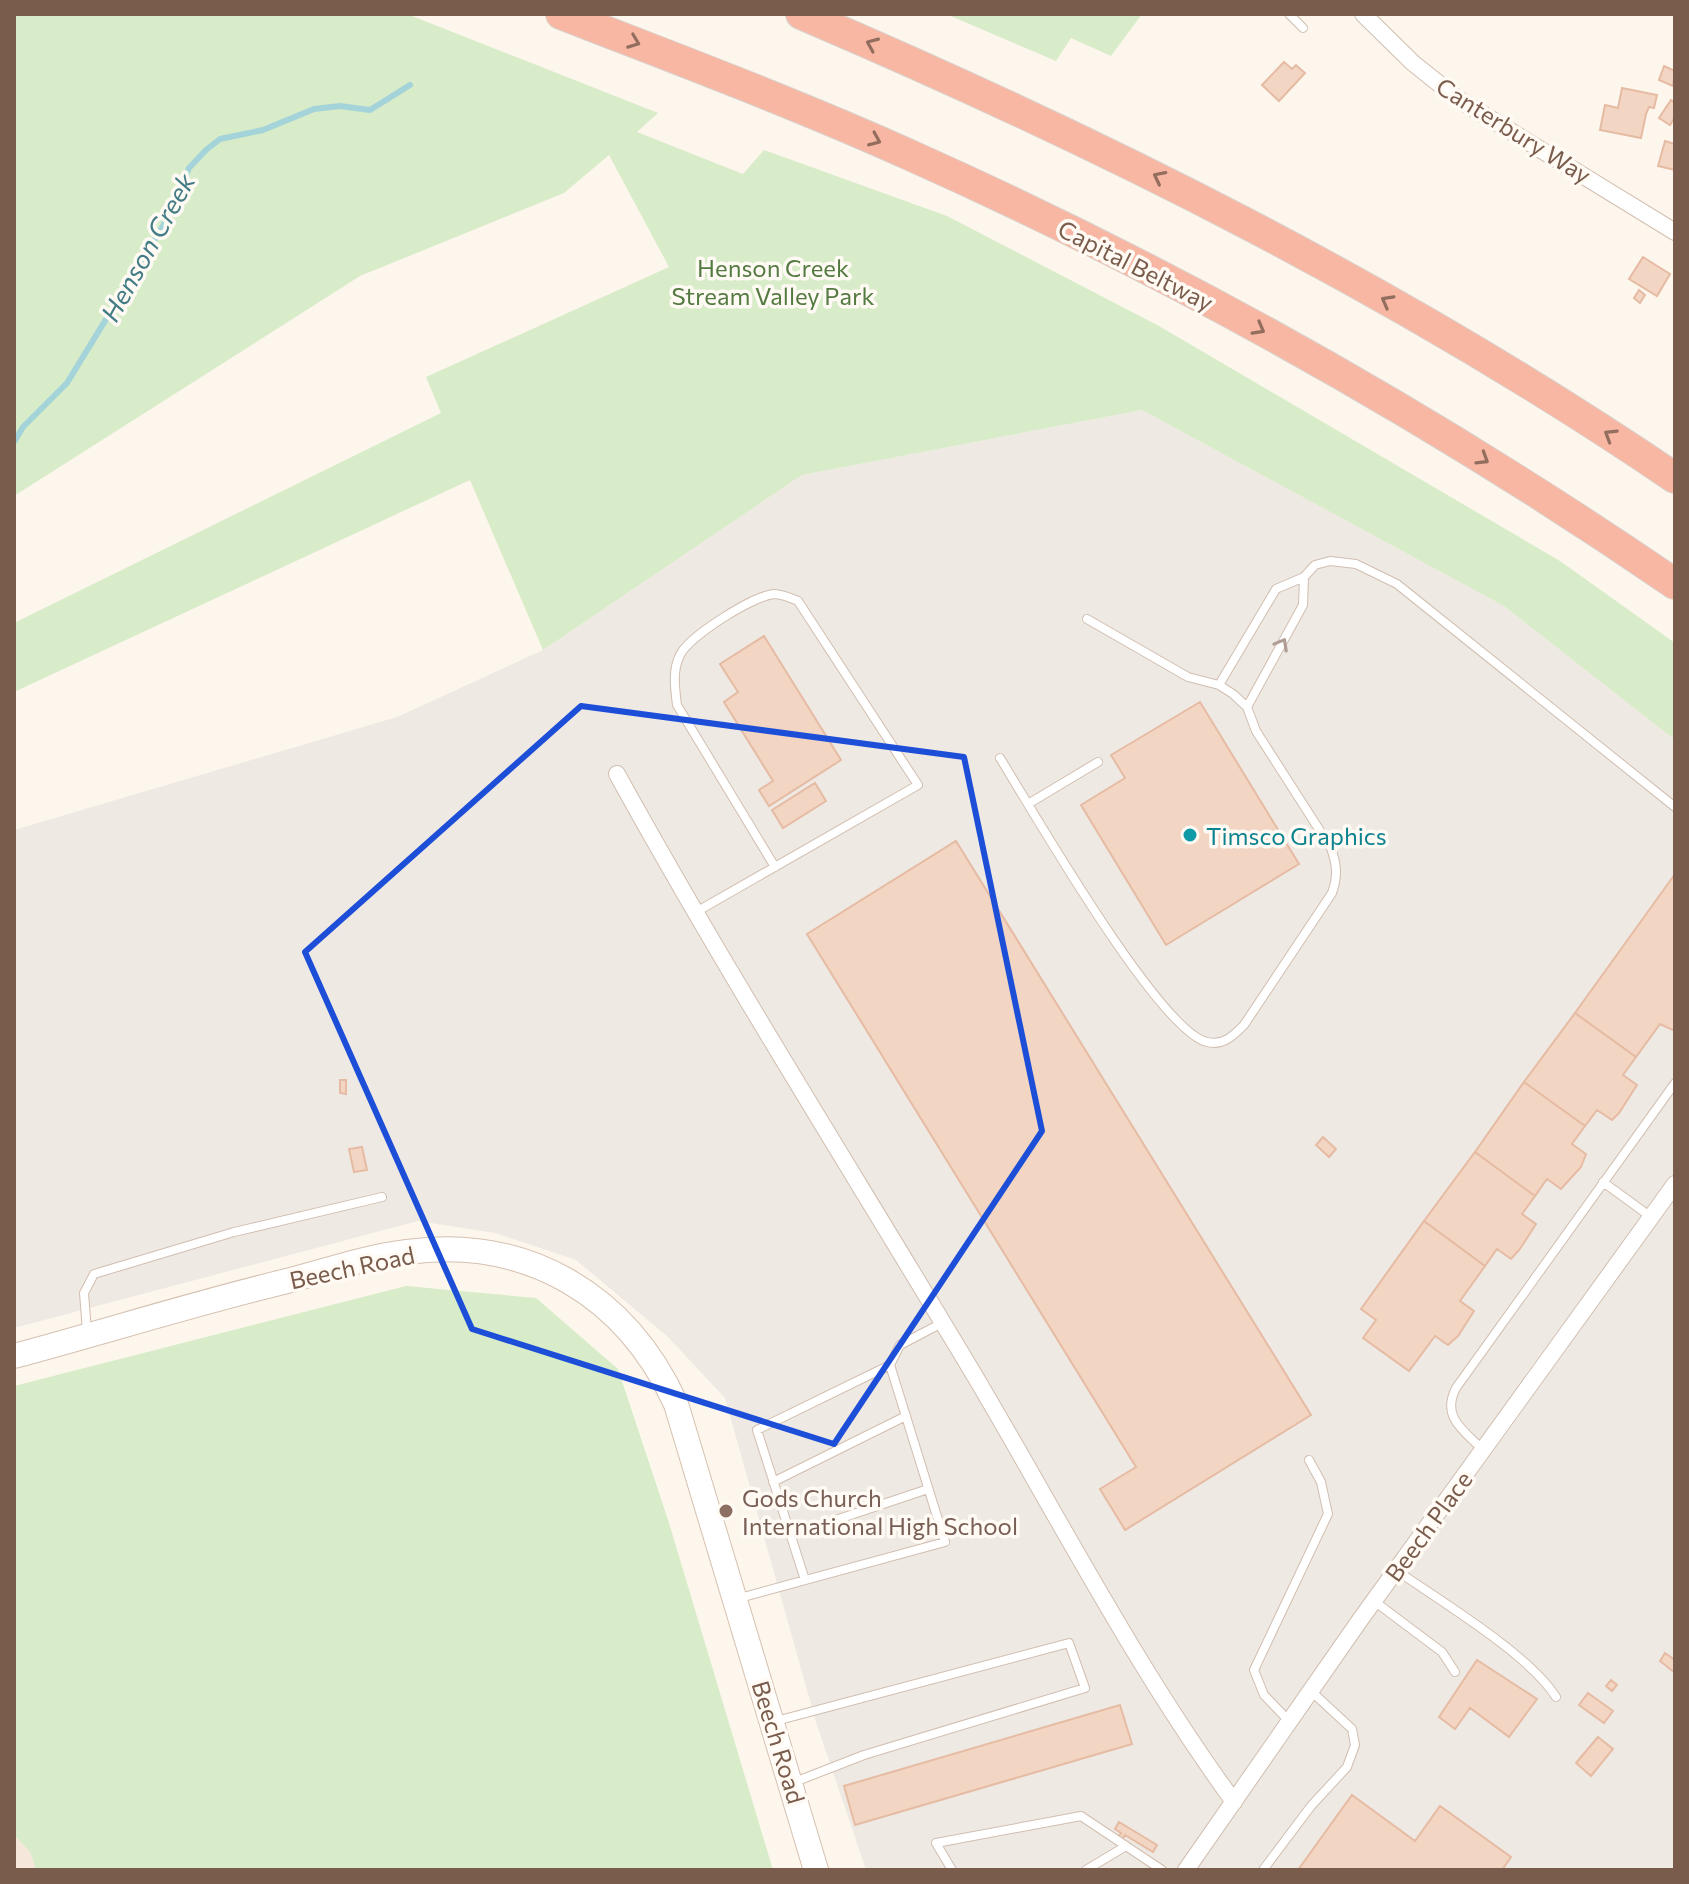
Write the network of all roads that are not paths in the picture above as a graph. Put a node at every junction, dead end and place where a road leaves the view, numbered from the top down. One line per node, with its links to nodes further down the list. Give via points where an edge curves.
1 (561, 14): 9 (highway, Capital Beltway, one-way to 9, via 912,156 1197,295 1393,404)
2 (801, 14): 7 (highway, one-way to 2, via 1521,379 1243,220 1100,147)
3 (1289, 14): 5 (lane)
4 (1363, 14): 6 (street, Canterbury Way, via 1458,99)
5 (1303, 28)
6 (1675, 232)
7 (1675, 478)
8 (1304, 577): 11 (lane, via 1276,589); 12 (lane, one-way to 8, via 1303,605); 17 (lane, via 1315,565 1330,561 1356,564 1397,584)
9 (1675, 584)
10 (1087, 619): 11 (lane, via 1188,677)
11 (1219, 685): 12 (lane)
12 (1247, 707): 16 (lane, via 1256,731 1331,848 1337,877 1325,904 1244,1025 1219,1044 1204,1042 1180,1025 1096,915)
13 (1000, 758): 16 (lane)
14 (1098, 762): 16 (lane)
15 (617, 774): 19 (street)
16 (1028, 804)
17 (1675, 807)
18 (775, 867): 18 (lane, via 918,785 798,601 777,594 757,598 691,640 680,655 674,679 677,705); 19 (lane)
19 (695, 913): 25 (street)
20 (1675, 1083): 21 (lane)
21 (1603, 1182): 24 (lane); 30 (lane, via 1448,1402 1451,1418)
22 (1675, 1184): 24 (street, Beech Place)
23 (382, 1197): 26 (lane, via 234,1232 94,1274 84,1293)
24 (1652, 1218): 30 (street, Beech Place)
25 (942, 1323): 28 (lane, via 900,1345); 45 (street, via 1181,1730)
26 (87, 1336): 27 (street, Beech Road); 37 (street, Beech Road, via 208,1300 406,1252 456,1249 536,1265 576,1285 609,1311 658,1365 691,1445)
27 (14, 1356)
28 (890, 1365): 29 (lane); 32 (lane, via 757,1430)
29 (906, 1416): 32 (lane); 33 (lane)
30 (1483, 1450): 35 (street, Beech Place)
31 (1309, 1460): 43 (lane, via 1321,1482 1328,1514 1254,1670 1264,1695)
32 (773, 1482): 34 (lane)
33 (928, 1489): 34 (lane); 36 (lane, via 945,1542)
34 (791, 1535): 36 (lane)
35 (1396, 1570): 38 (street, Beech Place); 41 (lane, via 1492,1637 1547,1683)
36 (805, 1580): 37 (lane)
37 (735, 1599): 42 (street, Beech Road)
38 (1374, 1601): 39 (lane, via 1442,1652); 40 (street, Beech Place)
39 (1455, 1672)
40 (1311, 1691): 43 (street, Beech Place); 52 (lane, via 1352,1729 1355,1745 1347,1767)
41 (1556, 1697)
42 (774, 1722): 44 (street, Beech Road); 44 (lane, via 1069,1643 1085,1688 864,1755)
43 (1290, 1722): 45 (street, Beech Place)
44 (791, 1783): 47 (street, Beech Road)
45 (1234, 1802): 51 (street, Beech Place)
46 (1126, 1846): 48 (lane, via 1081,1816 936,1843); 49 (lane); 50 (lane)
47 (816, 1870)
48 (952, 1870)
49 (1086, 1870)
50 (1162, 1870)
51 (1186, 1870)
52 (1263, 1870)

